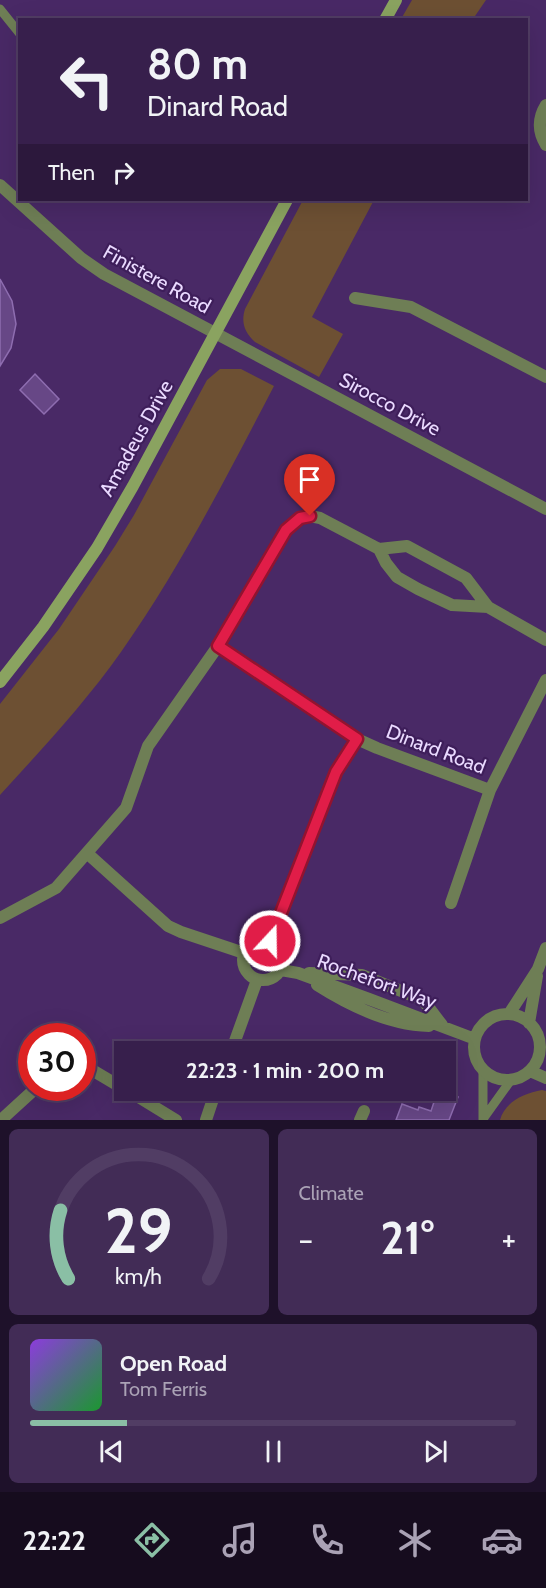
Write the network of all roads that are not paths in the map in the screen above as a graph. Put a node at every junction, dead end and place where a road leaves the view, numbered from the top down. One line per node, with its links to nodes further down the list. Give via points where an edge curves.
1 (396, 0): 3 (street)
2 (0, 9): 4 (lane)
3 (386, 18)
4 (18, 32)
5 (546, 105): 6 (street, via 540,118)
6 (546, 145)
7 (0, 185): 10 (street, Finistere Road, via 92,267)
8 (285, 201): 10 (street, Amadeus Drive)
9 (356, 298): 11 (street, via 411,306)
10 (215, 333): 12 (street, Sirocco Drive); 18 (street, Amadeus Drive, via 97,548)
11 (546, 377)
12 (546, 509)
13 (379, 549): 14 (street, via 397,577 418,589 452,605); 14 (street, via 407,546 466,578); 16 (street, via 320,518 300,518 286,530)
14 (488, 607): 15 (street)
15 (546, 640)
16 (218, 646): 19 (street, Dinard Road); 21 (street, via 148,746 126,808)
17 (546, 680): 20 (street)
18 (0, 682)
19 (357, 739): 20 (street, Dinard Road); 24 (street, via 336,772)
20 (489, 790): 22 (street)
21 (90, 851): 23 (street, via 56,888); 26 (street, via 168,926)
22 (451, 903)
23 (0, 918)
24 (270, 941): 26 (street, via 255,942); 28 (street, via 282,953)
25 (546, 948): 27 (street)
26 (244, 953): 30 (street, via 245,969)
27 (538, 969): 31 (street); 32 (street)
28 (281, 970): 29 (street); 30 (street, via 268,980)
29 (298, 973): 33 (street, Rochefort Way); 33 (street, Rochefort Way, via 362,975 423,1000)
30 (257, 980): 35 (street)
31 (510, 1014): 32 (street); 34 (street, via 488,1021)
32 (529, 1023): 36 (street)
33 (442, 1026): 34 (street, Rochefort Way)
34 (475, 1039): 37 (street, via 474,1050)
35 (235, 1041)
36 (543, 1050): 38 (street)
37 (483, 1069): 41 (street, via 500,1079); 46 (lane)
38 (530, 1071): 40 (street); 41 (street)
39 (96, 1072): 42 (street)
40 (546, 1078)
41 (511, 1080): 46 (lane)
42 (114, 1083)
43 (22, 1101): 47 (street)
44 (144, 1101): 48 (street)
45 (212, 1101): 49 (street)
46 (483, 1119)
47 (2, 1120)
48 (176, 1120)
49 (206, 1120)

